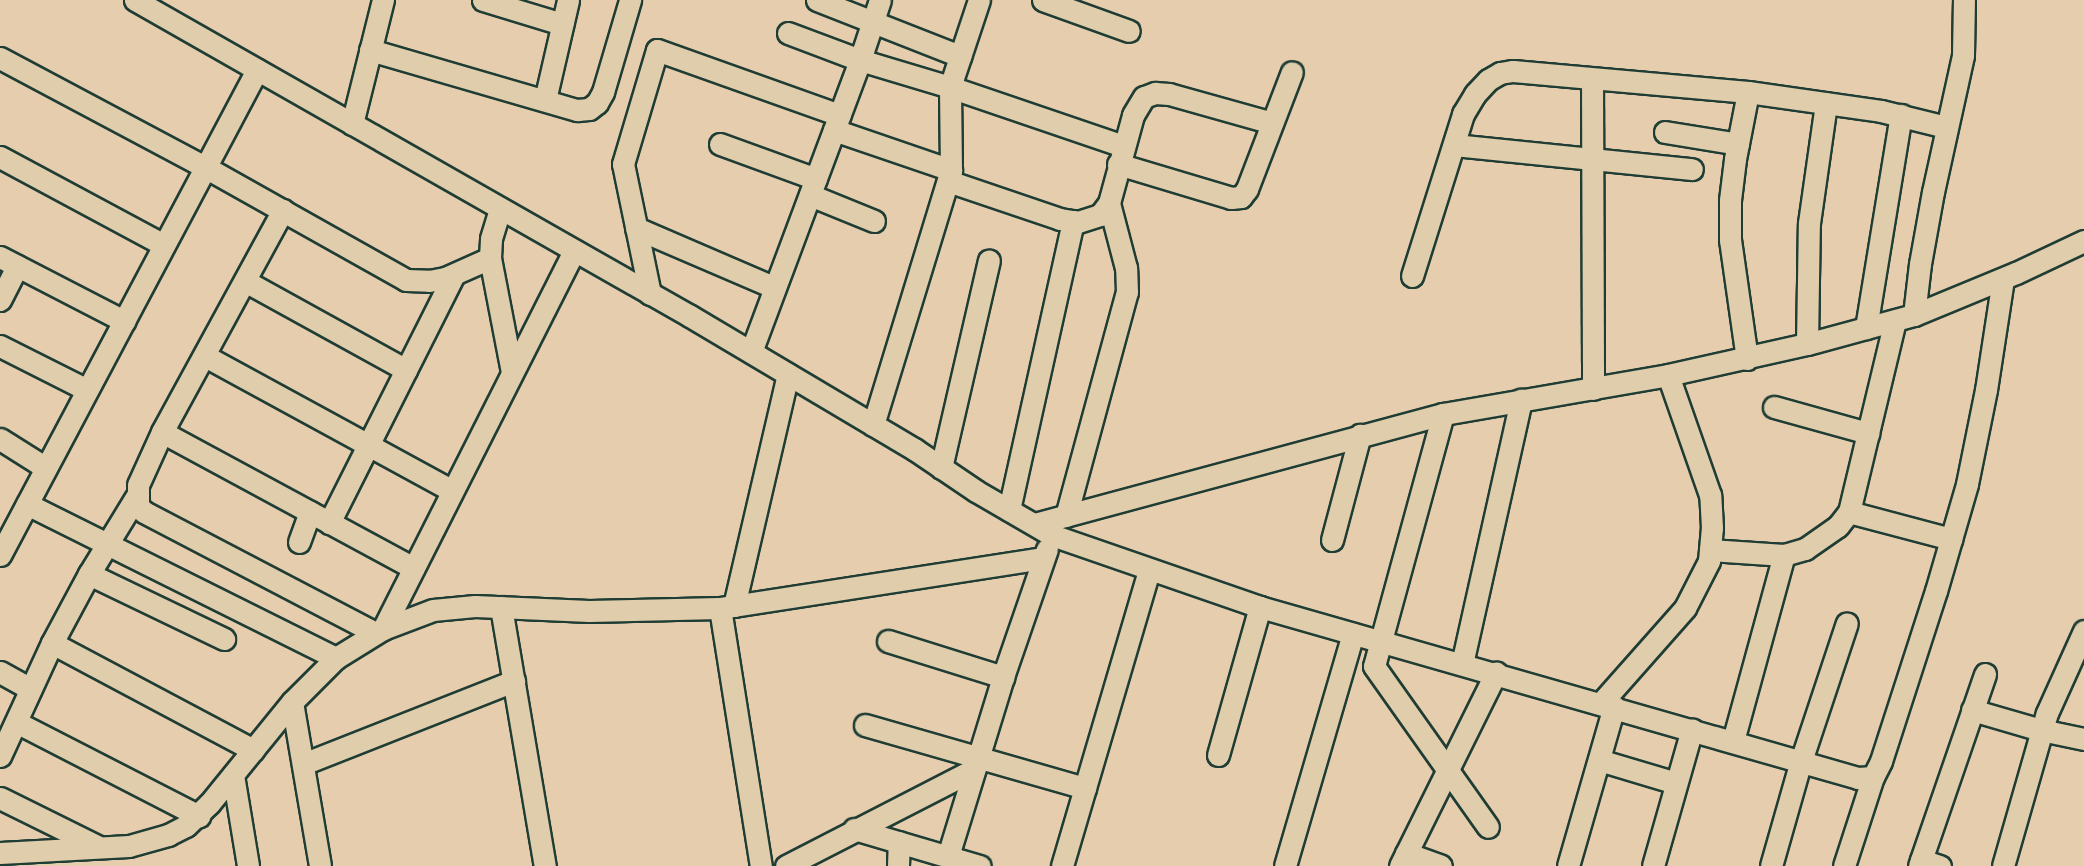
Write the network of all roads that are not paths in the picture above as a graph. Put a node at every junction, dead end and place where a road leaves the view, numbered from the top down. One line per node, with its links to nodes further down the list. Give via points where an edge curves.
1 (135, 0): 19 (street)
2 (383, 0): 15 (street)
3 (568, 0): 12 (street)
4 (630, 0): 24 (street, via 597,103 589,109 577,110)
5 (817, 0): 11 (street)
6 (880, 0): 11 (street)
7 (979, 0): 16 (street)
8 (1043, 0): 13 (street)
9 (1964, 0): 30 (street, via 1963,55)
10 (492, 1): 12 (street)
11 (872, 22): 16 (street); 18 (street)
12 (562, 24): 24 (street)
13 (1129, 31)
14 (788, 33): 18 (street)
15 (370, 50): 24 (street); 29 (street)
16 (960, 56): 22 (street)
17 (0, 58): 38 (street)
18 (860, 60): 22 (street); 27 (street)
19 (257, 70): 29 (street); 38 (street)
20 (1292, 72): 28 (street)
21 (1592, 80): 23 (street); 34 (street, via 1500,73 1475,94 1463,114); 37 (street)
22 (950, 87): 35 (street); 40 (street)
23 (1748, 92): 25 (street); 33 (street)
24 (545, 100)
25 (1826, 103): 26 (street); 64 (street, via 1809,223)
26 (1901, 115): 30 (street); 63 (street)
27 (837, 122): 40 (street); 41 (street); 47 (street, via 657,50 623,164)
28 (1272, 123): 35 (street, via 1155,93 1144,97 1133,115); 35 (street, via 1247,189 1240,197 1231,198)
29 (352, 124): 43 (street)
30 (1946, 127): 61 (street, via 1920,264)
31 (1665, 132): 33 (street)
32 (720, 144): 41 (street)
33 (1737, 144): 68 (street, via 1730,240)
34 (1454, 145): 37 (street); 55 (street)
35 (1120, 155): 42 (street)
36 (0, 157): 49 (street)
37 (1593, 159): 39 (street); 74 (street)
38 (206, 167): 44 (street); 49 (street)
39 (1692, 169)
40 (950, 176): 46 (street); 79 (street)
41 (813, 187): 45 (street); 58 (street)
42 (1110, 203): 46 (street, via 1100,215); 93 (street, via 1126,268 1127,292)
43 (500, 208): 50 (street); 51 (street)
44 (283, 210): 54 (street, via 406,280 429,281); 57 (street)
45 (874, 221)
46 (1073, 221): 90 (street)
47 (636, 228): 58 (street); 59 (street)
48 (2084, 241): 56 (street)
49 (164, 245): 62 (street)
50 (573, 251): 59 (street); 71 (street)
51 (490, 258): 54 (street); 71 (street)
52 (989, 260): 86 (street)
53 (8, 261): 60 (street); 62 (street)
54 (454, 274): 70 (street)
55 (1412, 276)
56 (2003, 279): 61 (street); 96 (street, via 1986,390)
57 (245, 281): 67 (street); 70 (street)
58 (775, 288): 66 (street)
59 (650, 294): 66 (street)
60 (0, 300)
61 (1905, 317): 63 (street); 81 (street)
62 (124, 321): 75 (street)
63 (1866, 328): 64 (street)
64 (1807, 344): 68 (street)
65 (0, 346): 69 (street)
66 (751, 352): 72 (street)
67 (205, 356): 80 (street); 84 (street)
68 (1747, 359): 73 (street)
69 (10, 360): 75 (street)
70 (406, 370): 84 (street)
71 (512, 372): 87 (street)
72 (788, 374): 79 (street); 108 (street)
73 (1668, 375): 74 (street); 100 (street, via 1710,495)
74 (1593, 388): 76 (street)
75 (87, 390): 85 (street)
76 (1521, 400): 78 (street); 119 (street)
77 (1774, 407): 81 (street)
78 (1443, 414): 82 (street); 116 (street)
79 (873, 425): 86 (street)
80 (162, 432): 88 (street); 91 (street)
81 (1868, 433): 92 (street)
82 (1360, 435): 93 (street); 97 (street)
83 (0, 439): 85 (street)
84 (368, 446): 87 (street); 94 (street)
85 (46, 468): 89 (street)
86 (941, 468): 90 (street)
87 (452, 490): 104 (street)
88 (136, 497): 99 (street); 111 (street, via 144,512)
89 (27, 504): 99 (street); 101 (street)
90 (1009, 510): 95 (street)
91 (310, 512): 94 (street); 98 (street)
92 (1849, 512): 96 (street); 102 (street, via 1838,526 1805,549)
93 (1066, 516): 95 (street)
94 (329, 523): 104 (street)
95 (1043, 530): 103 (street); 105 (street)
96 (1951, 539): 144 (street)
97 (1332, 540)
98 (299, 542)
99 (108, 543): 106 (street); 118 (street)
100 (1710, 550): 102 (street); 127 (street, via 1709,561 1685,608)
101 (0, 555)
102 (1784, 555): 134 (street)
103 (1043, 558): 108 (street); 123 (street)
104 (414, 568): 111 (street)
105 (1149, 571): 109 (street); 146 (street)
106 (88, 574): 114 (street); 117 (street)
107 (501, 607): 108 (street, via 589,611); 111 (street, via 433,610); 124 (street)
108 (727, 607): 160 (street)
109 (1260, 607): 113 (street); 136 (street)
110 (1847, 623): 139 (street)
111 (379, 631): 118 (street)
112 (2084, 631): 132 (street)
113 (1353, 634): 116 (street); 165 (street)
114 (224, 639)
115 (888, 641): 123 (street)
116 (1380, 641): 119 (street); 142 (street, via 1374,666)
117 (52, 643): 125 (street); 135 (street)
118 (336, 658): 126 (street)
119 (1462, 664): 121 (street)
120 (0, 672): 125 (street)
121 (1496, 673): 127 (street); 142 (street)
122 (1985, 674): 128 (street)
123 (1003, 677): 141 (street)
124 (514, 681): 140 (street); 159 (street)
125 (31, 688): 129 (street)
126 (292, 702): 135 (street); 140 (street)
127 (1607, 705): 131 (street); 138 (street)
128 (1972, 710): 132 (street); 156 (street)
129 (16, 722): 137 (street); 148 (street)
130 (866, 725): 141 (street)
131 (1692, 729): 134 (street); 145 (street)
132 (2041, 730): 133 (street); 171 (street)
133 (2084, 739)
134 (1732, 741): 139 (street)
135 (254, 750): 143 (street)
136 (1218, 755)
137 (0, 756)
138 (1599, 760): 145 (street); 167 (street)
139 (1802, 761): 144 (street, via 1858,778); 169 (street)
140 (303, 764): 158 (street)
141 (976, 764): 146 (street); 150 (street); 154 (street)
142 (1447, 771): 149 (street); 155 (street)
143 (233, 775): 148 (street); 157 (street)
144 (1873, 777): 170 (street)
145 (1676, 783): 168 (street)
146 (1084, 788): 164 (street)
147 (0, 798): 152 (street)
148 (199, 816): 152 (street, via 168,835 129,846)
149 (1488, 827)
150 (854, 829): 151 (street); 161 (street)
151 (899, 842): 154 (street); 162 (street)
152 (101, 848): 153 (street)
153 (0, 853)
154 (948, 856): 163 (street)
155 (1403, 859): 166 (street)
156 (1927, 864)
157 (248, 866)
158 (320, 866)
159 (545, 866)
160 (761, 866)
161 (786, 866)
162 (898, 866)
163 (980, 866)
164 (1062, 866)
165 (1285, 866)
166 (1441, 866)
167 (1568, 866)
168 (1653, 866)
169 (1771, 866)
170 (1844, 866)
171 (2003, 866)

